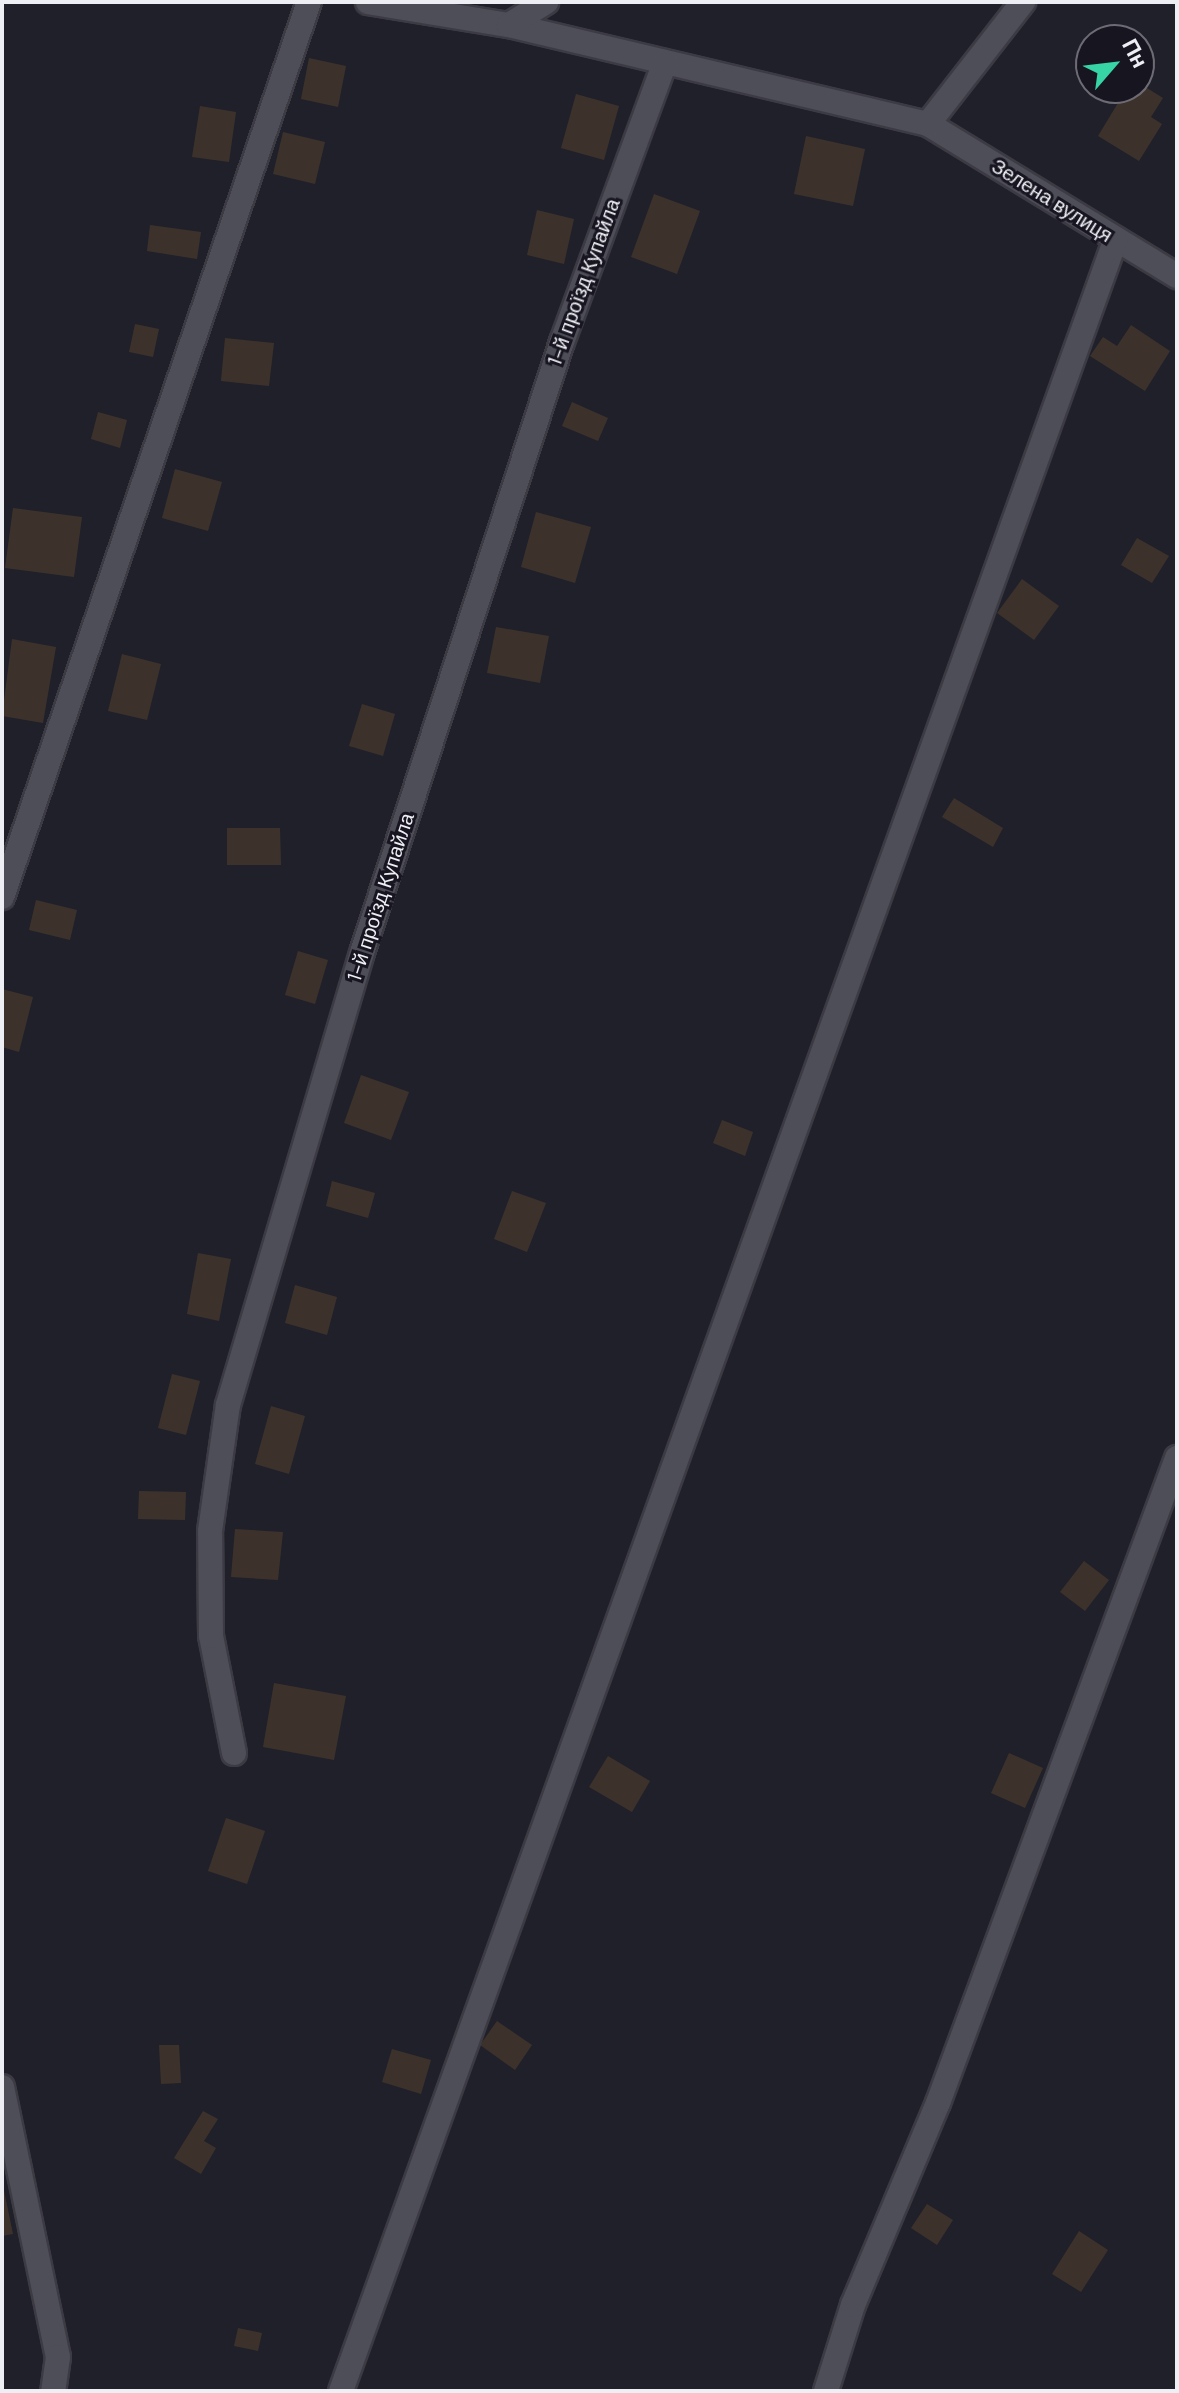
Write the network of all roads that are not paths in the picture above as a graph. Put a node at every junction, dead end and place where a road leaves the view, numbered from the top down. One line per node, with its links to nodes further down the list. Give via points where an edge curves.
1 (309, 2): 10 (street)
2 (368, 2): 5 (street, Зелена вулиця)
3 (546, 2): 5 (street)
4 (1023, 2): 7 (street)
5 (509, 25): 6 (street, Зелена вулиця)
6 (665, 62): 7 (street, Зелена вулиця); 12 (street, 1-й проїзд Купайла, via 562,342 362,953 228,1405 210,1531 211,1636)
7 (928, 124): 8 (street, Зелена вулиця)
8 (1115, 241): 9 (street, Зелена вулиця); 15 (street)
9 (1177, 276)
10 (2, 897)
11 (1177, 1458): 16 (street, via 938,2103 853,2305)
12 (234, 1753)
13 (2, 2087): 14 (street, via 58,2357)
14 (53, 2391)
15 (341, 2391)
16 (826, 2391)

